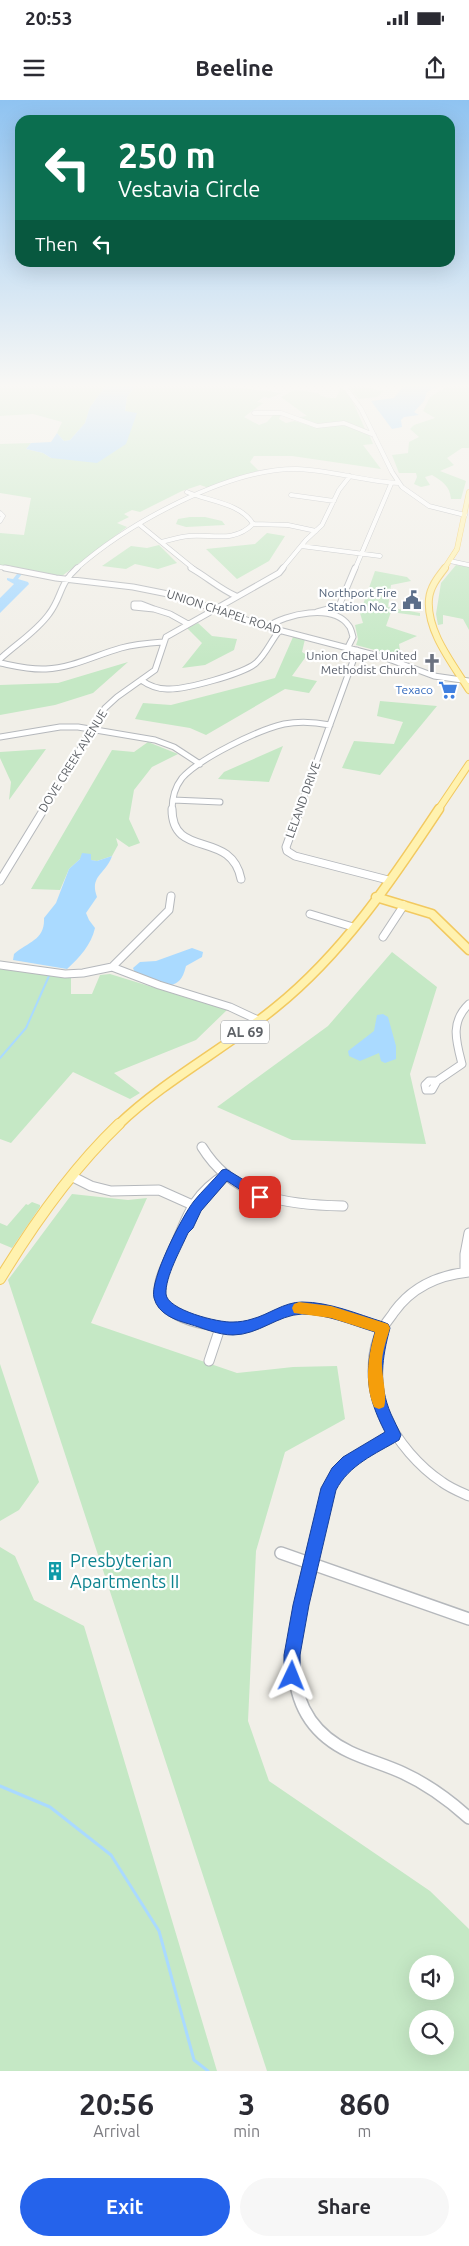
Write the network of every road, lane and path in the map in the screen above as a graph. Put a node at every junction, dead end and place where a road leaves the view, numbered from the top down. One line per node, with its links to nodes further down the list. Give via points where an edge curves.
1 (250, 476): 9 (street)
2 (350, 476): 4 (street); 10 (street)
3 (395, 476): 5 (street)
4 (391, 484): 5 (street); 19 (street)
5 (399, 484): 12 (street, via 429,506)
6 (187, 492): 9 (street)
7 (469, 492): 12 (main road)
8 (290, 495): 10 (street)
9 (196, 496): 14 (street, via 241,511); 15 (street)
10 (334, 501): 16 (street)
11 (0, 513): 13 (street, via 3,518)
12 (464, 515): 21 (main road, via 457,548)
13 (0, 521)
14 (253, 524): 16 (street, via 288,525); 17 (street, via 232,537 188,536)
15 (140, 525): 17 (street); 24 (street, via 115,539)
16 (316, 531): 18 (street)
17 (161, 542): 25 (street, via 190,567)
18 (301, 546): 19 (street); 25 (street, via 273,578)
19 (362, 554): 20 (street); 26 (street)
20 (380, 556)
21 (450, 561): 22 (street); 40 (main road, via 432,588 429,609 440,640)
22 (469, 564)
23 (0, 567): 24 (street, UNION CHAPEL ROAD)
24 (65, 579): 28 (street, UNION CHAPEL ROAD, via 159,592); 37 (street, via 51,612)
25 (236, 596): 28 (street)
26 (339, 606): 29 (street); 30 (street)
27 (154, 609): 31 (street)
28 (216, 609): 31 (street); 32 (street, UNION CHAPEL ROAD)
29 (317, 612): 30 (street); 32 (street, via 288,615)
30 (342, 619): 35 (street, via 353,633)
31 (188, 624): 34 (street, via 168,635)
32 (267, 627): 33 (street, UNION CHAPEL ROAD)
33 (279, 631): 35 (street, UNION CHAPEL ROAD); 39 (street, via 260,659 240,671 171,689 158,688)
34 (163, 642): 38 (street, via 136,643 56,669 29,670); 39 (street, DOVE CREEK AVENUE, via 158,666)
35 (348, 647): 36 (street, UNION CHAPEL ROAD)
36 (357, 650): 40 (street, UNION CHAPEL ROAD, via 442,679); 42 (street, LELAND DRIVE)
37 (0, 659)
38 (0, 663)
39 (141, 680): 43 (street, DOVE CREEK AVENUE, via 114,698)
40 (467, 681): 41 (main road)
41 (469, 690)
42 (330, 725): 45 (street, via 303,722 272,727); 50 (street, LELAND DRIVE, via 288,840 287,851)
43 (92, 729): 44 (street, via 60,727); 45 (street, via 155,740 174,747); 51 (street, DOVE CREEK AVENUE)
44 (0, 737)
45 (200, 764): 47 (street, via 182,778)
46 (469, 764): 50 (main road, AL 69)
47 (173, 800): 48 (street); 49 (street, via 172,817 180,833 193,842 230,855 238,864)
48 (220, 802)
49 (241, 879)
50 (388, 880): 53 (main road, AL 69)
51 (0, 881)
52 (171, 896): 60 (street, via 169,910)
53 (376, 897): 54 (main road); 56 (main road, AL 69)
54 (404, 905): 57 (street); 58 (main road, via 436,917)
55 (310, 914): 56 (street)
56 (353, 927): 62 (main road, AL 69, via 312,975)
57 (383, 937)
58 (469, 950)
59 (0, 965): 60 (street, via 66,974)
60 (112, 967): 62 (street, via 230,1007)
61 (469, 1004): 63 (street, via 458,1014 455,1022 462,1064)
62 (260, 1021): 66 (main road, AL 69, via 145,1101 112,1132)
63 (437, 1081)
64 (202, 1147): 65 (street, via 211,1161)
65 (226, 1174): 67 (street); 68 (street, via 243,1187 274,1201)
66 (73, 1177): 67 (street, via 91,1186 111,1190 160,1190); 71 (main road, AL 69, via 27,1236)
67 (194, 1205): 72 (street, via 162,1278 160,1299 176,1314)
68 (343, 1206)
69 (469, 1233): 70 (street, via 465,1254)
70 (467, 1272): 73 (street, via 439,1278 416,1290 397,1307)
71 (0, 1279)
72 (220, 1328): 73 (street, via 252,1326 301,1308 331,1312); 74 (street)
73 (383, 1328): 75 (street, via 375,1358 375,1380 383,1414)
74 (209, 1361)
75 (394, 1435): 76 (street, via 429,1474); 78 (street, via 348,1462 337,1473 324,1504)
76 (469, 1496)
77 (281, 1553): 78 (street)
78 (311, 1562): 79 (street); 80 (street, via 291,1665 295,1692 306,1717 329,1741 404,1773)
79 (469, 1619)
80 (469, 1818)

